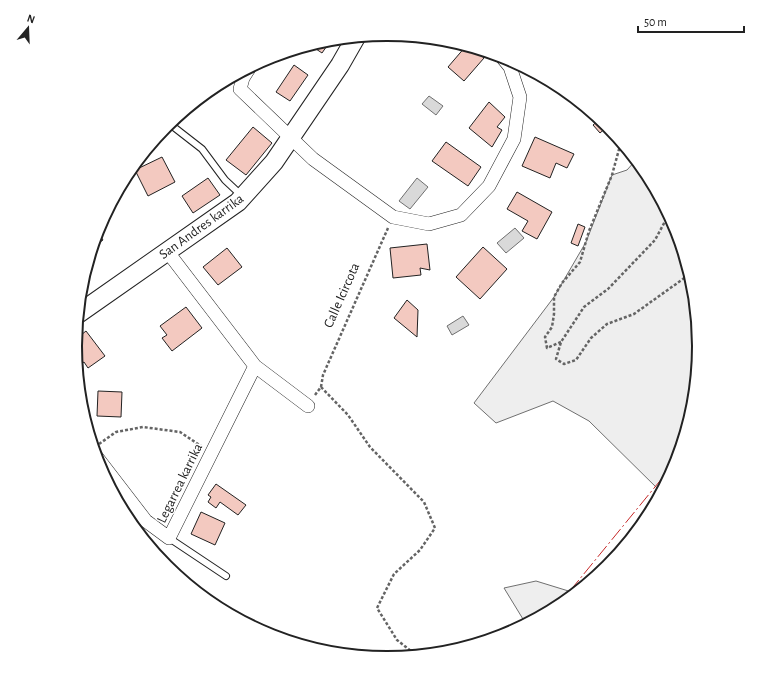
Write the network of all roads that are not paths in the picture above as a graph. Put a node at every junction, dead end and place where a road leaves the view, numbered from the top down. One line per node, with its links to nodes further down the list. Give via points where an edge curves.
1 (352, 43): 5 (street, San Andres karrika)
2 (510, 66): 5 (street, via 520,97 514,139 489,186 461,216 429,224 394,217 313,158)
3 (242, 78): 5 (street, via 240,89)
4 (175, 128): 6 (lane, via 202,149 225,180)
5 (291, 138): 6 (street, San Andres karrika)
6 (243, 197): 7 (street, San Andres karrika)
7 (167, 251): 8 (street, San Andres karrika); 9 (street)
8 (85, 309)
9 (255, 366): 10 (street); 12 (street, Legarrea karrika)
10 (308, 406)
11 (110, 474): 12 (street, Legarrea karrika, via 146,521)
12 (169, 538): 13 (lane)
13 (226, 576)

